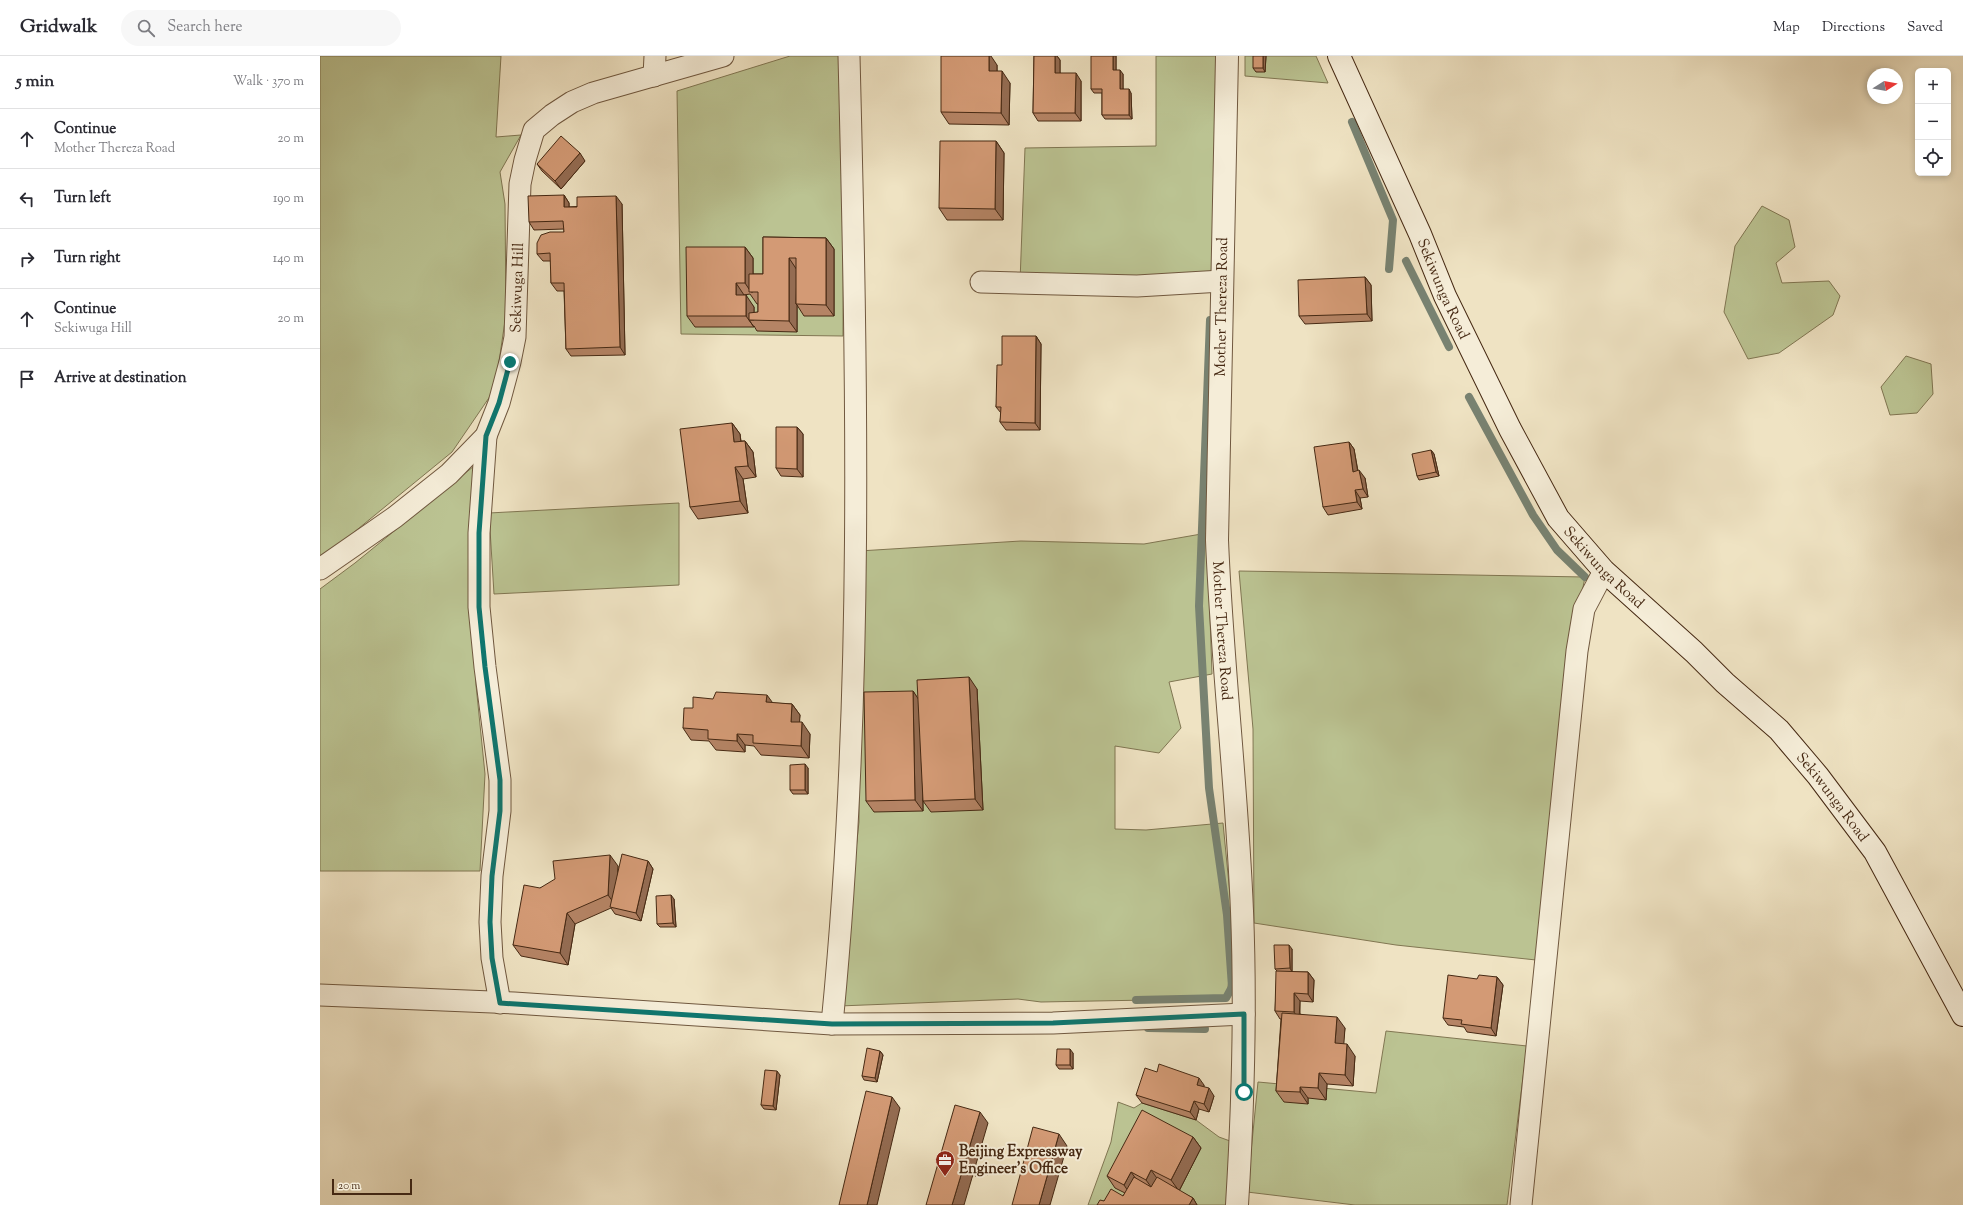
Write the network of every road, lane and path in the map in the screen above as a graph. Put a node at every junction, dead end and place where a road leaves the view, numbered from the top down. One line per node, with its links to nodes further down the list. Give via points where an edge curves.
1 (724, 56): 5 (street, Sekiwuga Hill)
2 (849, 56): 15 (street, via 855,298 854,566 847,829)
3 (1227, 56): 6 (main road, Mother Thereza Road)
4 (1339, 56): 10 (main road, Sekiwunga Road, via 1420,234 1444,296 1510,429 1558,518)
5 (654, 66): 8 (street, Sekiwuga Hill, via 579,99 552,115 534,130 520,184 515,337 499,403)
6 (1222, 281): 7 (street, via 1137,286); 13 (main road, Mother Thereza Road, via 1217,540 1242,911)
7 (981, 282)
8 (486, 436): 9 (street, Sekiwuga Hill, via 449,474 407,508); 12 (street, via 479,533 479,607 500,780 500,811 492,876 490,922 492,958)
9 (320, 569)
10 (1604, 571): 14 (main road, Sekiwunga Road, via 1779,730 1818,776 1875,852); 19 (street, via 1584,609 1577,651)
11 (320, 995): 12 (street)
12 (500, 1003): 15 (street)
13 (1244, 1014): 15 (street, via 1053,1023); 18 (main road, Mother Thereza Road, via 1244,1092)
14 (1963, 1015)
15 (832, 1024)
16 (1001, 1172): 17 (path)
17 (972, 1176)
18 (1237, 1205)
19 (1521, 1205)

